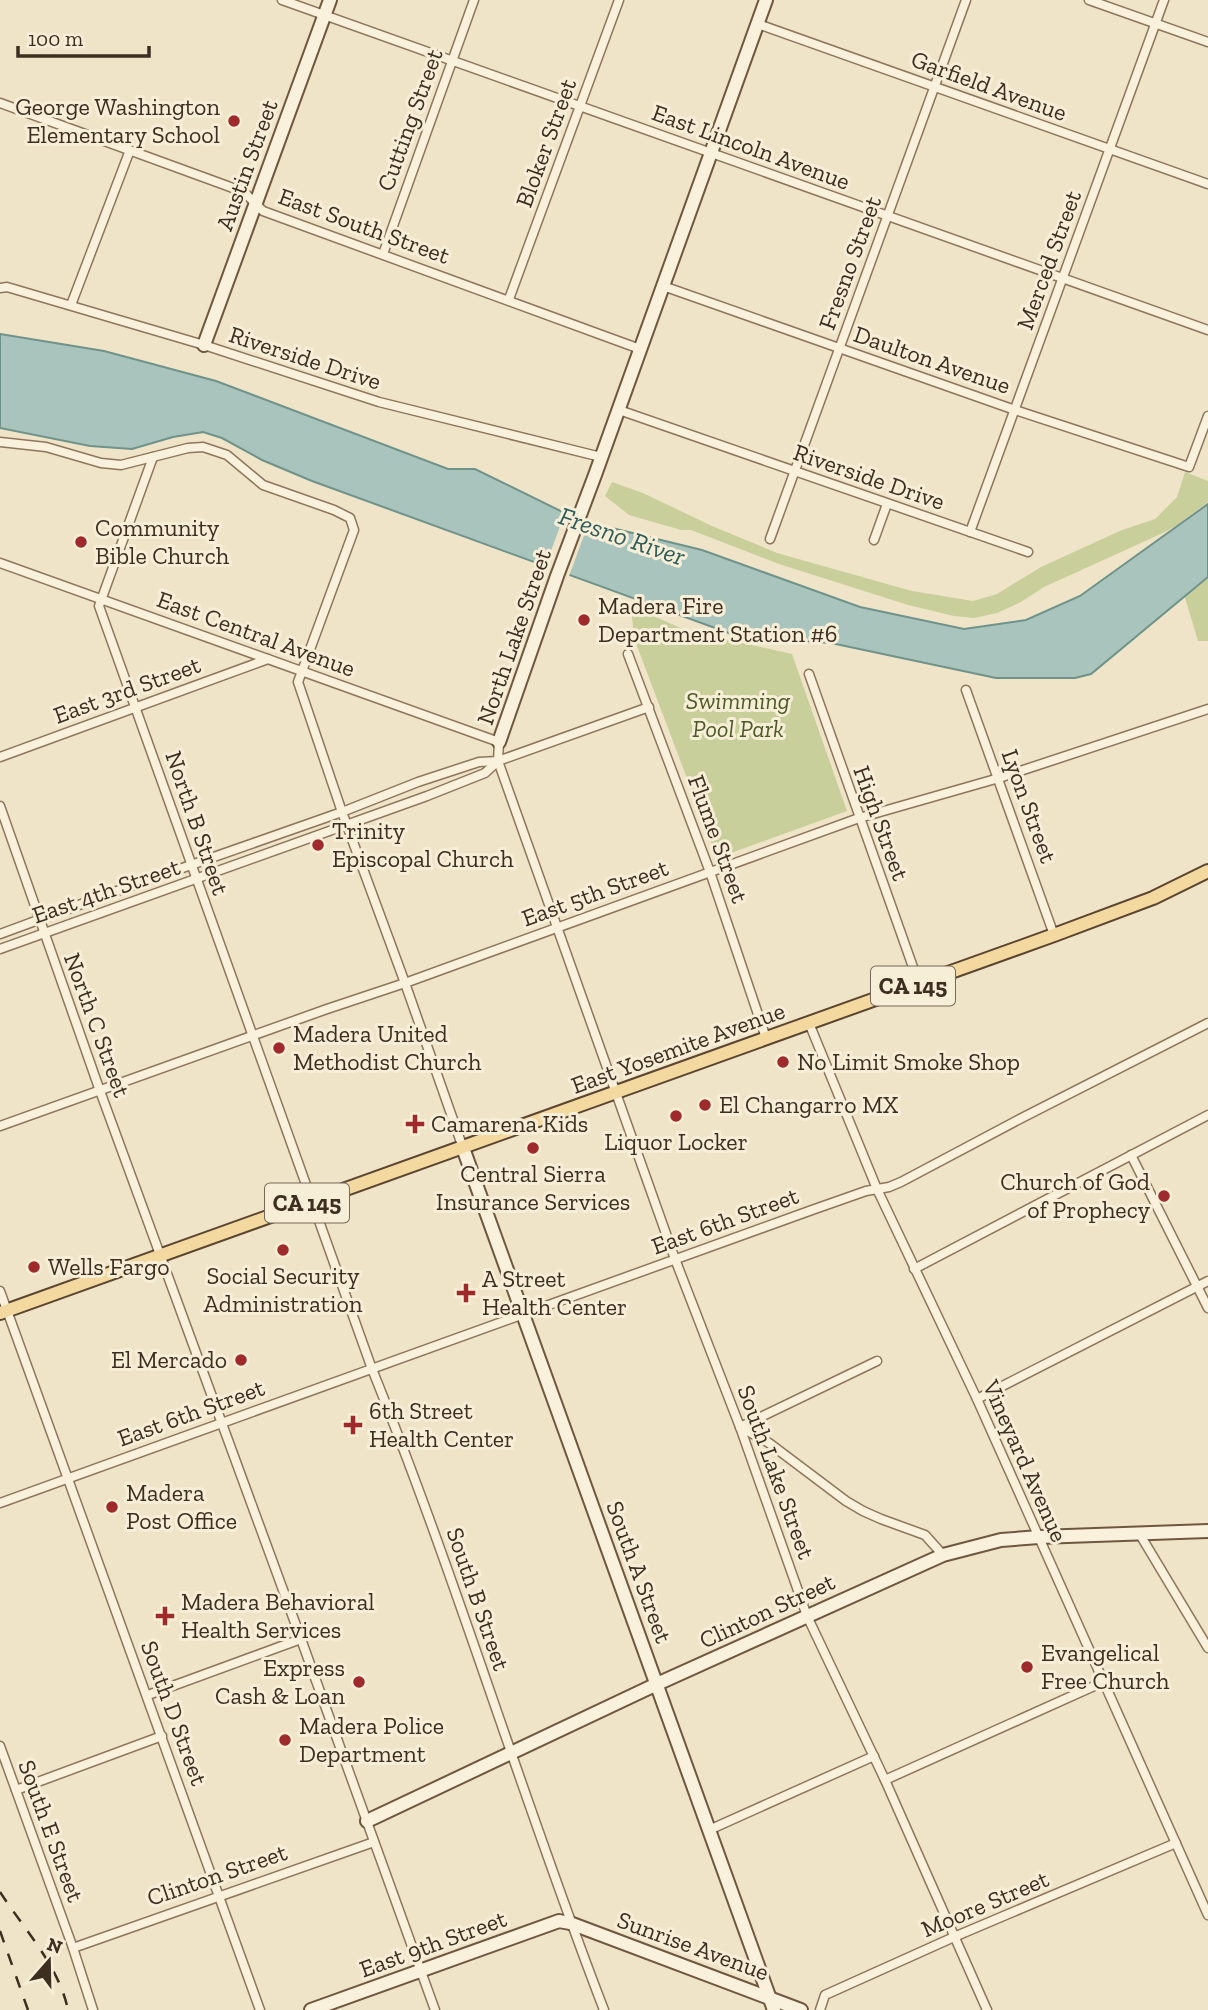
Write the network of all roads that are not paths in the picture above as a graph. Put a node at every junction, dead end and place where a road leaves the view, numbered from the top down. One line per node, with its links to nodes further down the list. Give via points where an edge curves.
1 (282, 0): 9 (street, East Lincoln Avenue)
2 (330, 0): 9 (street, Austin Street)
3 (474, 0): 13 (street, Cutting Street)
4 (619, 0): 16 (street, Bloker Street)
5 (766, 0): 11 (street, North Lake Street)
6 (966, 0): 14 (street, Fresno Street)
7 (1089, 0): 10 (street)
8 (1164, 0): 10 (street, Merced Street)
9 (324, 16): 13 (street, East Lincoln Avenue); 21 (street, Austin Street)
10 (1155, 23): 12 (street); 18 (street, Merced Street)
11 (758, 24): 14 (street, Garfield Avenue); 19 (street, North Lake Street)
12 (1208, 42)
13 (452, 61): 16 (street, East Lincoln Avenue); 23 (street, Cutting Street)
14 (934, 87): 18 (street, Garfield Avenue); 22 (street, Fresno Street)
15 (1, 106): 17 (street, East South Street)
16 (580, 107): 19 (street, East Lincoln Avenue); 27 (street, Bloker Street)
17 (130, 150): 21 (street, East South Street, via 244,192); 28 (street)
18 (1110, 150): 20 (street, Garfield Avenue); 24 (street, Merced Street)
19 (711, 153): 22 (street, East Lincoln Avenue); 25 (street, North Lake Street)
20 (1208, 184)
21 (255, 204): 23 (street, East South Street, via 263,211); 30 (street, Austin Street)
22 (887, 216): 24 (street, East Lincoln Avenue); 31 (street, Fresno Street)
23 (383, 254): 27 (street, East South Street)
24 (1063, 278): 29 (street, East Lincoln Avenue); 34 (street, Merced Street)
25 (663, 286): 31 (street, Daulton Avenue); 32 (street, North Lake Street)
26 (0, 288): 28 (street, Riverside Drive)
27 (509, 299): 32 (street, East South Street)
28 (71, 305): 30 (street, Riverside Drive)
29 (1208, 330)
30 (204, 345): 38 (street, Riverside Drive, via 379,402)
31 (840, 348): 34 (street, Daulton Avenue); 39 (street, Fresno Street)
32 (640, 349): 33 (street, North Lake Street)
33 (619, 410): 38 (street, North Lake Street); 39 (street, Riverside Drive)
34 (1015, 410): 35 (street, Daulton Avenue, via 1189,467); 41 (street, Merced Street)
35 (1208, 416)
36 (0, 442): 37 (street, via 46,447 101,464 121,465)
37 (153, 457): 48 (street); 51 (street, via 188,448 215,450 263,485 350,518 354,530)
38 (601, 457): 57 (street, North Lake Street)
39 (795, 471): 40 (street, Riverside Drive); 42 (street, Fresno Street)
40 (887, 504): 41 (street, Riverside Drive); 43 (street)
41 (970, 532): 44 (street, Riverside Drive)
42 (770, 539)
43 (874, 540)
44 (1028, 552)
45 (0, 563): 46 (street, East Central Avenue)
46 (13, 568): 47 (street); 48 (street, East Central Avenue)
47 (0, 573)
48 (101, 599): 50 (street, East Central Avenue); 54 (street, North B Street, via 99,606)
49 (628, 654): 55 (street, Flume Street)
50 (268, 659): 51 (street, East Central Avenue); 54 (street, East 3rd Street)
51 (301, 671): 57 (street, East Central Avenue); 62 (street, via 298,682)
52 (809, 674): 63 (street, High Street)
53 (966, 690): 60 (street, Lyon Street)
54 (136, 707): 58 (street, East 3rd Street); 65 (street, North B Street)
55 (649, 707): 59 (street, East 4th Street); 67 (street, Flume Street)
56 (1208, 709): 60 (street, East 5th Street)
57 (499, 742): 59 (street, North Lake Street)
58 (0, 757)
59 (498, 761): 62 (street, East 4th Street, via 479,762); 64 (street, East 4th Street, via 485,774); 70 (street, North Lake Street)
60 (999, 778): 63 (street, East 5th Street); 73 (street, Lyon Street)
61 (0, 806): 69 (street, North C Street)
62 (342, 812): 64 (street); 65 (street, East 4th Street)
63 (859, 818): 67 (street, East 5th Street); 76 (street, High Street)
64 (347, 825): 68 (street, East 4th Street); 75 (street)
65 (191, 865): 68 (street, North B Street); 69 (street, East 4th Street)
66 (1208, 871): 73 (main road, East Yosemite Avenue / CA 145, via 1153,898)
67 (710, 872): 70 (street, East 5th Street); 80 (street, Flume Street)
68 (197, 880): 71 (street, East 4th Street); 79 (street, North B Street)
69 (39, 921): 71 (street, North C Street); 72 (street, East 4th Street)
70 (556, 927): 75 (street, East 5th Street); 82 (street, North Lake Street)
71 (43, 933): 74 (street, East 4th Street); 81 (street, North C Street)
72 (0, 934)
73 (1055, 935): 76 (main road, East Yosemite Avenue / CA 145)
74 (0, 949)
75 (405, 983): 79 (street, East 5th Street); 85 (street)
76 (919, 984): 77 (main road, East Yosemite Avenue / CA 145)
77 (809, 1023): 80 (main road, East Yosemite Avenue / CA 145); 87 (street, Vineyard Avenue)
78 (1208, 1023): 87 (street, East 6th Street, via 901,1182)
79 (252, 1036): 81 (street, East 5th Street); 88 (street, North B Street)
80 (766, 1038): 82 (main road, East Yosemite Avenue / CA 145)
81 (100, 1091): 84 (street, East 5th Street); 89 (street, North C Street)
82 (615, 1093): 85 (main road, East Yosemite Avenue / CA 145); 90 (street, South Lake Street)
83 (1208, 1115): 86 (street)
84 (0, 1126)
85 (463, 1148): 88 (main road, East Yosemite Avenue / CA 145); 97 (street, South A Street)
86 (1131, 1155): 91 (street); 93 (street)
87 (877, 1189): 90 (street, East 6th Street); 91 (street, Vineyard Avenue)
88 (312, 1201): 89 (main road, East Yosemite Avenue / CA 145); 99 (street, South B Street)
89 (160, 1256): 96 (main road, East Yosemite Avenue / CA 145); 101 (street, North C Street)
90 (675, 1259): 97 (street, East 6th Street); 102 (street, South Lake Street)
91 (914, 1269): 100 (street, Vineyard Avenue)
92 (1208, 1281): 93 (street)
93 (1197, 1287): 95 (street); 100 (street)
94 (0, 1291): 96 (street, South D Street)
95 (1208, 1308)
96 (3, 1312): 103 (street, South D Street)
97 (524, 1314): 99 (street, East 6th Street); 113 (street, South A Street)
98 (877, 1361): 102 (street)
99 (372, 1369): 101 (street, East 6th Street); 117 (street, South B Street, via 407,1455)
100 (977, 1399): 107 (street, Vineyard Avenue)
101 (221, 1423): 103 (street, East 6th Street); 110 (street, North C Street)
102 (740, 1427): 108 (street, via 846,1501 881,1520 925,1535); 109 (street, South Lake Street)
103 (68, 1478): 104 (street, East 6th Street); 114 (street, South D Street)
104 (0, 1503)
105 (1208, 1531): 106 (street, Clinton Street)
106 (1139, 1533): 107 (street, Clinton Street); 111 (street)
107 (1039, 1537): 108 (street, Clinton Street, via 978,1544); 112 (street, Vineyard Avenue)
108 (943, 1555): 109 (street, Clinton Street)
109 (807, 1616): 113 (street, Clinton Street); 118 (street, South Lake Street)
110 (301, 1639): 114 (street); 121 (street, North C Street)
111 (1208, 1648)
112 (1103, 1682): 119 (street); 124 (street, Vineyard Avenue)
113 (657, 1685): 117 (street, Clinton Street); 122 (street, South A Street)
114 (148, 1695): 115 (street, South D Street)
115 (162, 1736): 120 (street); 125 (street, South D Street)
116 (0, 1746): 120 (street, South E Street)
117 (511, 1752): 121 (street, Clinton Street); 127 (street, South B Street)
118 (874, 1756): 119 (street, South Lake Street); 122 (street)
119 (885, 1780): 128 (street, South Lake Street)
120 (16, 1790): 129 (street, South E Street)
121 (367, 1821): 123 (street, North C Street)
122 (709, 1830): 131 (street, South A Street)
123 (374, 1842): 125 (street, Clinton Street); 130 (street, North C Street)
124 (1175, 1843): 126 (street, Vineyard Avenue); 128 (street, Moore Street)
125 (219, 1896): 129 (street, Clinton Street); 133 (street, South D Street)
126 (1208, 1914)
127 (570, 1923): 130 (street, East 9th Street, via 559,1921); 131 (street, Sunrise Avenue); 136 (street, South B Street)
128 (954, 1937): 139 (street, Moore Street, via 825,1995); 140 (street, South Lake Street)
129 (73, 1948): 132 (street, South E Street)
130 (421, 1971): 134 (street, East 9th Street); 135 (street, North C Street)
131 (769, 1997): 137 (street, South A Street); 138 (street, Sunrise Avenue)
132 (93, 2010)
133 (260, 2010)
134 (311, 2010)
135 (435, 2010)
136 (604, 2010)
137 (774, 2010)
138 (801, 2010)
139 (820, 2010)
140 (987, 2010)

